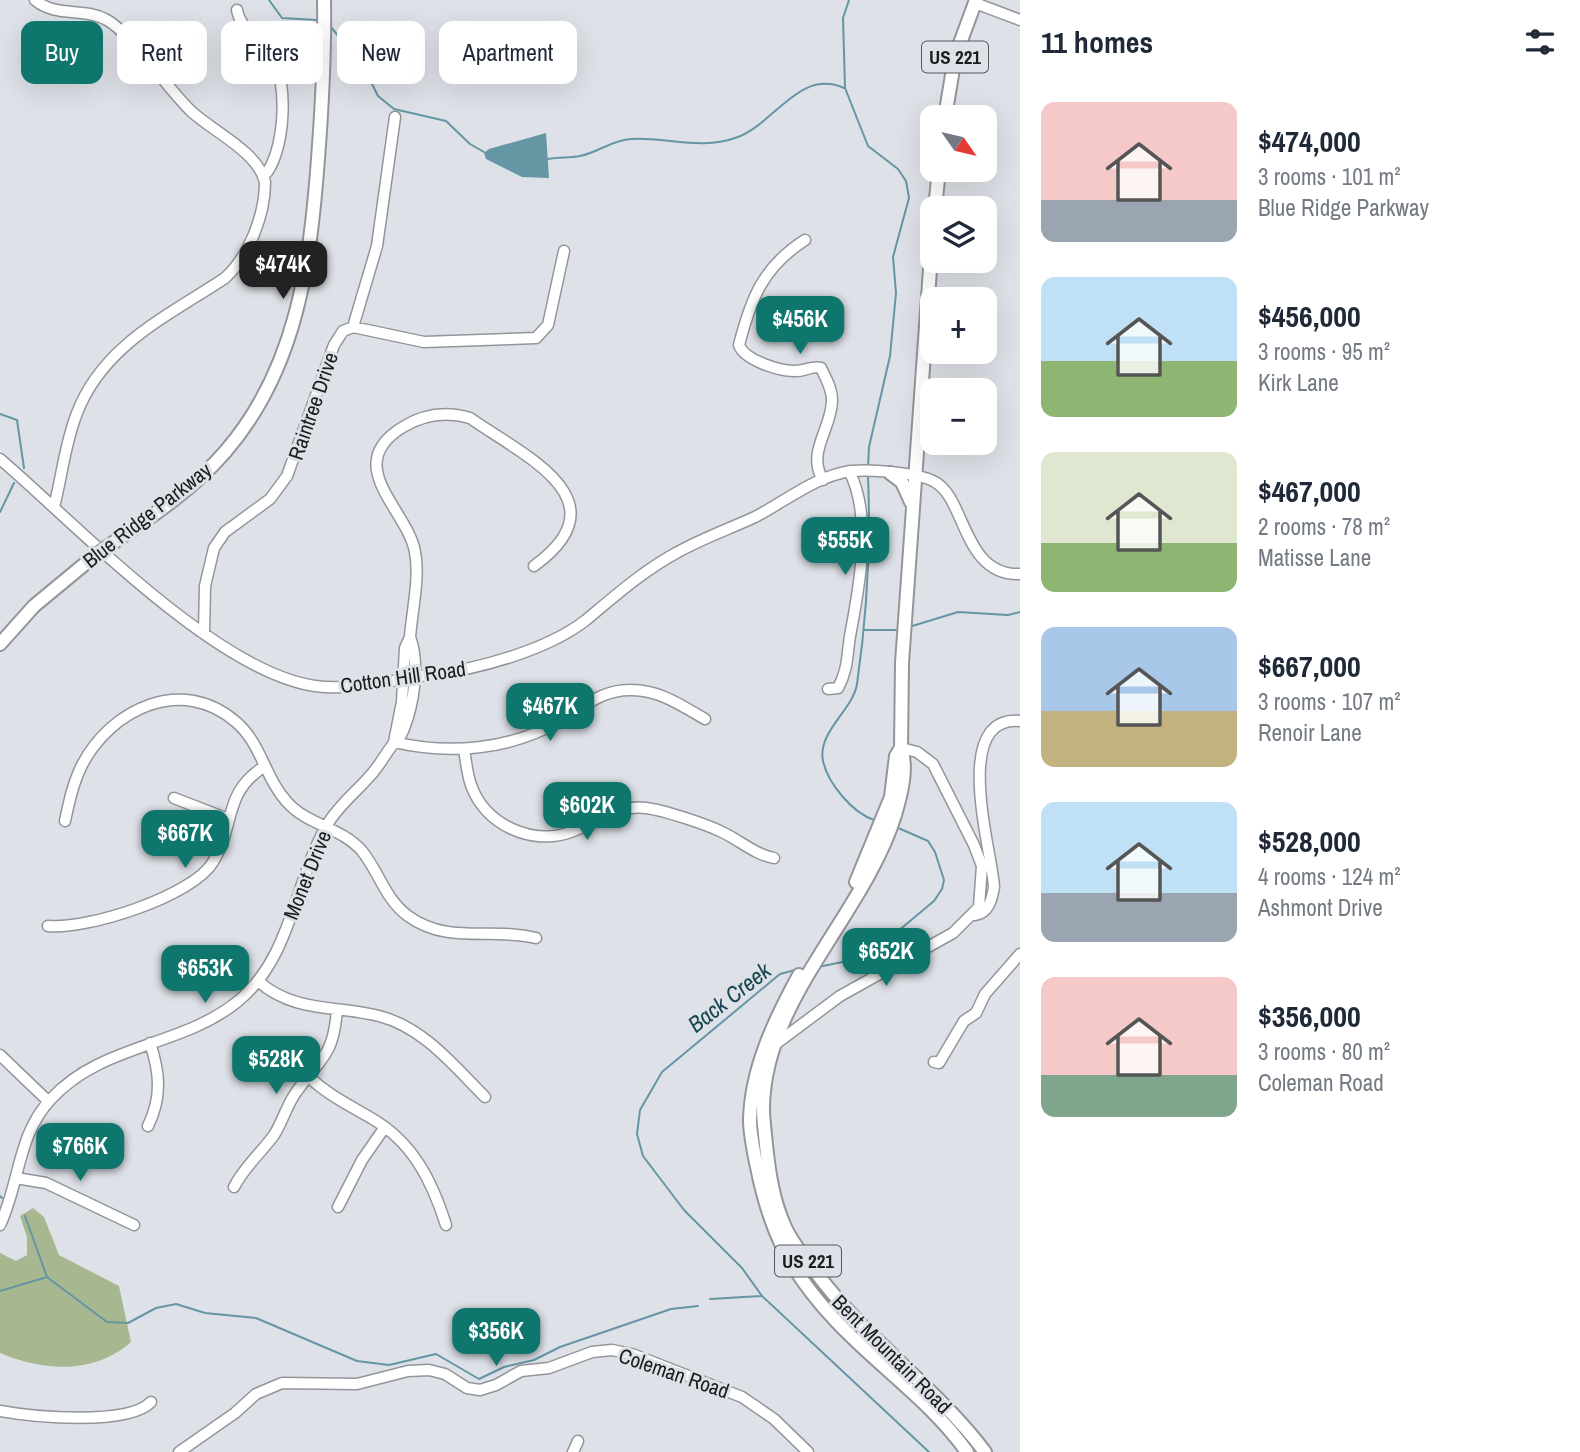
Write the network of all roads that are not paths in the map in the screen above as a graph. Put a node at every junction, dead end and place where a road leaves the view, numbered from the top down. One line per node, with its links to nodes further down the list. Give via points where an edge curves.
1 (35, 0): 8 (street, via 53,10 89,13 113,24 187,107 245,154)
2 (324, 0): 24 (main road, Blue Ridge Parkway, bridge, via 320,129 310,239 299,305 282,359 254,414 225,452 178,496 34,606)
3 (976, 1): 5 (street); 6 (main road, US 221, via 955,57)
4 (237, 9): 8 (street, via 242,25 273,57 282,86 277,142)
5 (1020, 20)
6 (947, 105)
7 (395, 117): 12 (street, Raintree Drive, via 377,246)
8 (264, 176): 18 (street, via 255,229 235,268 121,347 91,384 71,431)
9 (805, 240): 17 (street, via 769,270 750,309 740,348 778,369 821,368 832,401 816,456)
10 (564, 251): 12 (street, via 548,325 536,338 424,342)
11 (930, 273): 16 (main road, Bent Mountain Road / US 221)
12 (353, 327): 22 (street, Raintree Drive, via 343,331 334,345 281,486 225,532 214,548 205,586)
13 (0, 459): 18 (street, Cotton Hill Road)
14 (849, 471): 15 (street, Cotton Hill Road); 17 (street, Cotton Hill Road); 27 (street, via 860,510 860,589 849,663 838,688)
15 (890, 473): 16 (street, Cotton Hill Road); 19 (main road, via 902,482)
16 (915, 477): 19 (main road, Bent Mountain Road / US 221); 21 (street, Cotton Hill Road, via 942,487 979,553 999,570)
17 (823, 480): 25 (street, Cotton Hill Road, via 669,557 562,635 466,669)
18 (54, 507): 22 (street, Cotton Hill Road)
19 (913, 509): 31 (main road, Bent Mountain Road / US 221)
20 (534, 566): 23 (street, Monet Drive, via 560,544 571,521 572,504 556,477 470,418 437,414 402,427 384,444 377,458 377,473 383,495 405,523 416,555)
21 (1020, 574)
22 (204, 632): 26 (street, Cotton Hill Road, via 242,657 304,684 340,687)
23 (410, 637): 25 (street, Monet Drive); 26 (street, Monet Drive)
24 (0, 643)
25 (414, 677): 26 (street, Cotton Hill Road); 30 (street, Monet Drive, via 407,718)
26 (402, 679): 30 (street, Monet Drive)
27 (828, 689)
28 (705, 719): 32 (street, via 655,693 618,691 594,699 530,735)
29 (1020, 721): 39 (street, via 996,727 980,756 978,781 994,887 987,909)
30 (394, 742): 32 (street, via 425,750); 37 (street, Monet Drive, via 370,777)
31 (901, 748): 39 (street, via 917,752 933,764 974,845 983,877); 45 (main road, Bent Mountain Road / US 221, via 899,802 888,839)
32 (464, 749): 38 (street, via 475,795 497,821 517,832 561,835 611,812 647,808 719,830 754,852)
33 (265, 766): 35 (street, via 239,789); 36 (street, via 246,731 228,715 193,701 158,701 124,716 91,751 77,777); 37 (street, via 286,802)
34 (174, 798): 35 (street)
35 (228, 819): 40 (street, via 213,863 190,885 84,925)
36 (65, 821)
37 (326, 825): 41 (street, via 360,849 389,896 419,923 457,935 511,933); 43 (street, Monet Drive, via 279,945)
38 (774, 858)
39 (975, 914): 47 (street, via 927,949 840,996)
40 (48, 926)
41 (536, 938)
42 (1020, 954): 49 (street, via 985,994 976,1013 964,1021 939,1063)
43 (258, 981): 44 (street, via 288,1001); 46 (street, Monet Drive, via 219,1015)
44 (337, 1010): 50 (street, via 335,1038); 51 (street, via 381,1016 407,1027 431,1043)
45 (784, 1014): 47 (main road, Bent Mountain Road / US 221); 67 (main road, Bent Mountain Road / US 221, via 758,1071 750,1121 765,1206 781,1249 836,1322 939,1418)
46 (150, 1043): 52 (street, Monet Drive, via 86,1068); 53 (street, via 160,1082)
47 (777, 1043): 68 (main road, Bent Mountain Road / US 221, via 763,1107 774,1199 785,1228 837,1302)
48 (0, 1055): 52 (street)
49 (934, 1062)
50 (309, 1077): 54 (street, via 333,1098); 56 (street)
51 (485, 1097)
52 (48, 1101): 55 (street, Monet Drive, via 26,1139)
53 (148, 1126)
54 (385, 1127): 57 (street, via 352,1176); 60 (street, via 427,1174)
55 (16, 1178): 58 (street, Monet Drive); 59 (street, via 46,1183)
56 (234, 1187)
57 (338, 1207)
58 (0, 1225)
59 (134, 1225)
60 (446, 1225)
61 (151, 1402): 62 (street, via 130,1415 43,1418)
62 (0, 1411)
63 (578, 1441): 65 (street)
64 (179, 1452): 66 (street, Coleman Road, via 256,1394 282,1383 357,1384 429,1370 480,1390 521,1371 612,1350 742,1397 774,1419)
65 (573, 1452)
66 (808, 1452)
67 (967, 1452)
68 (985, 1452)

